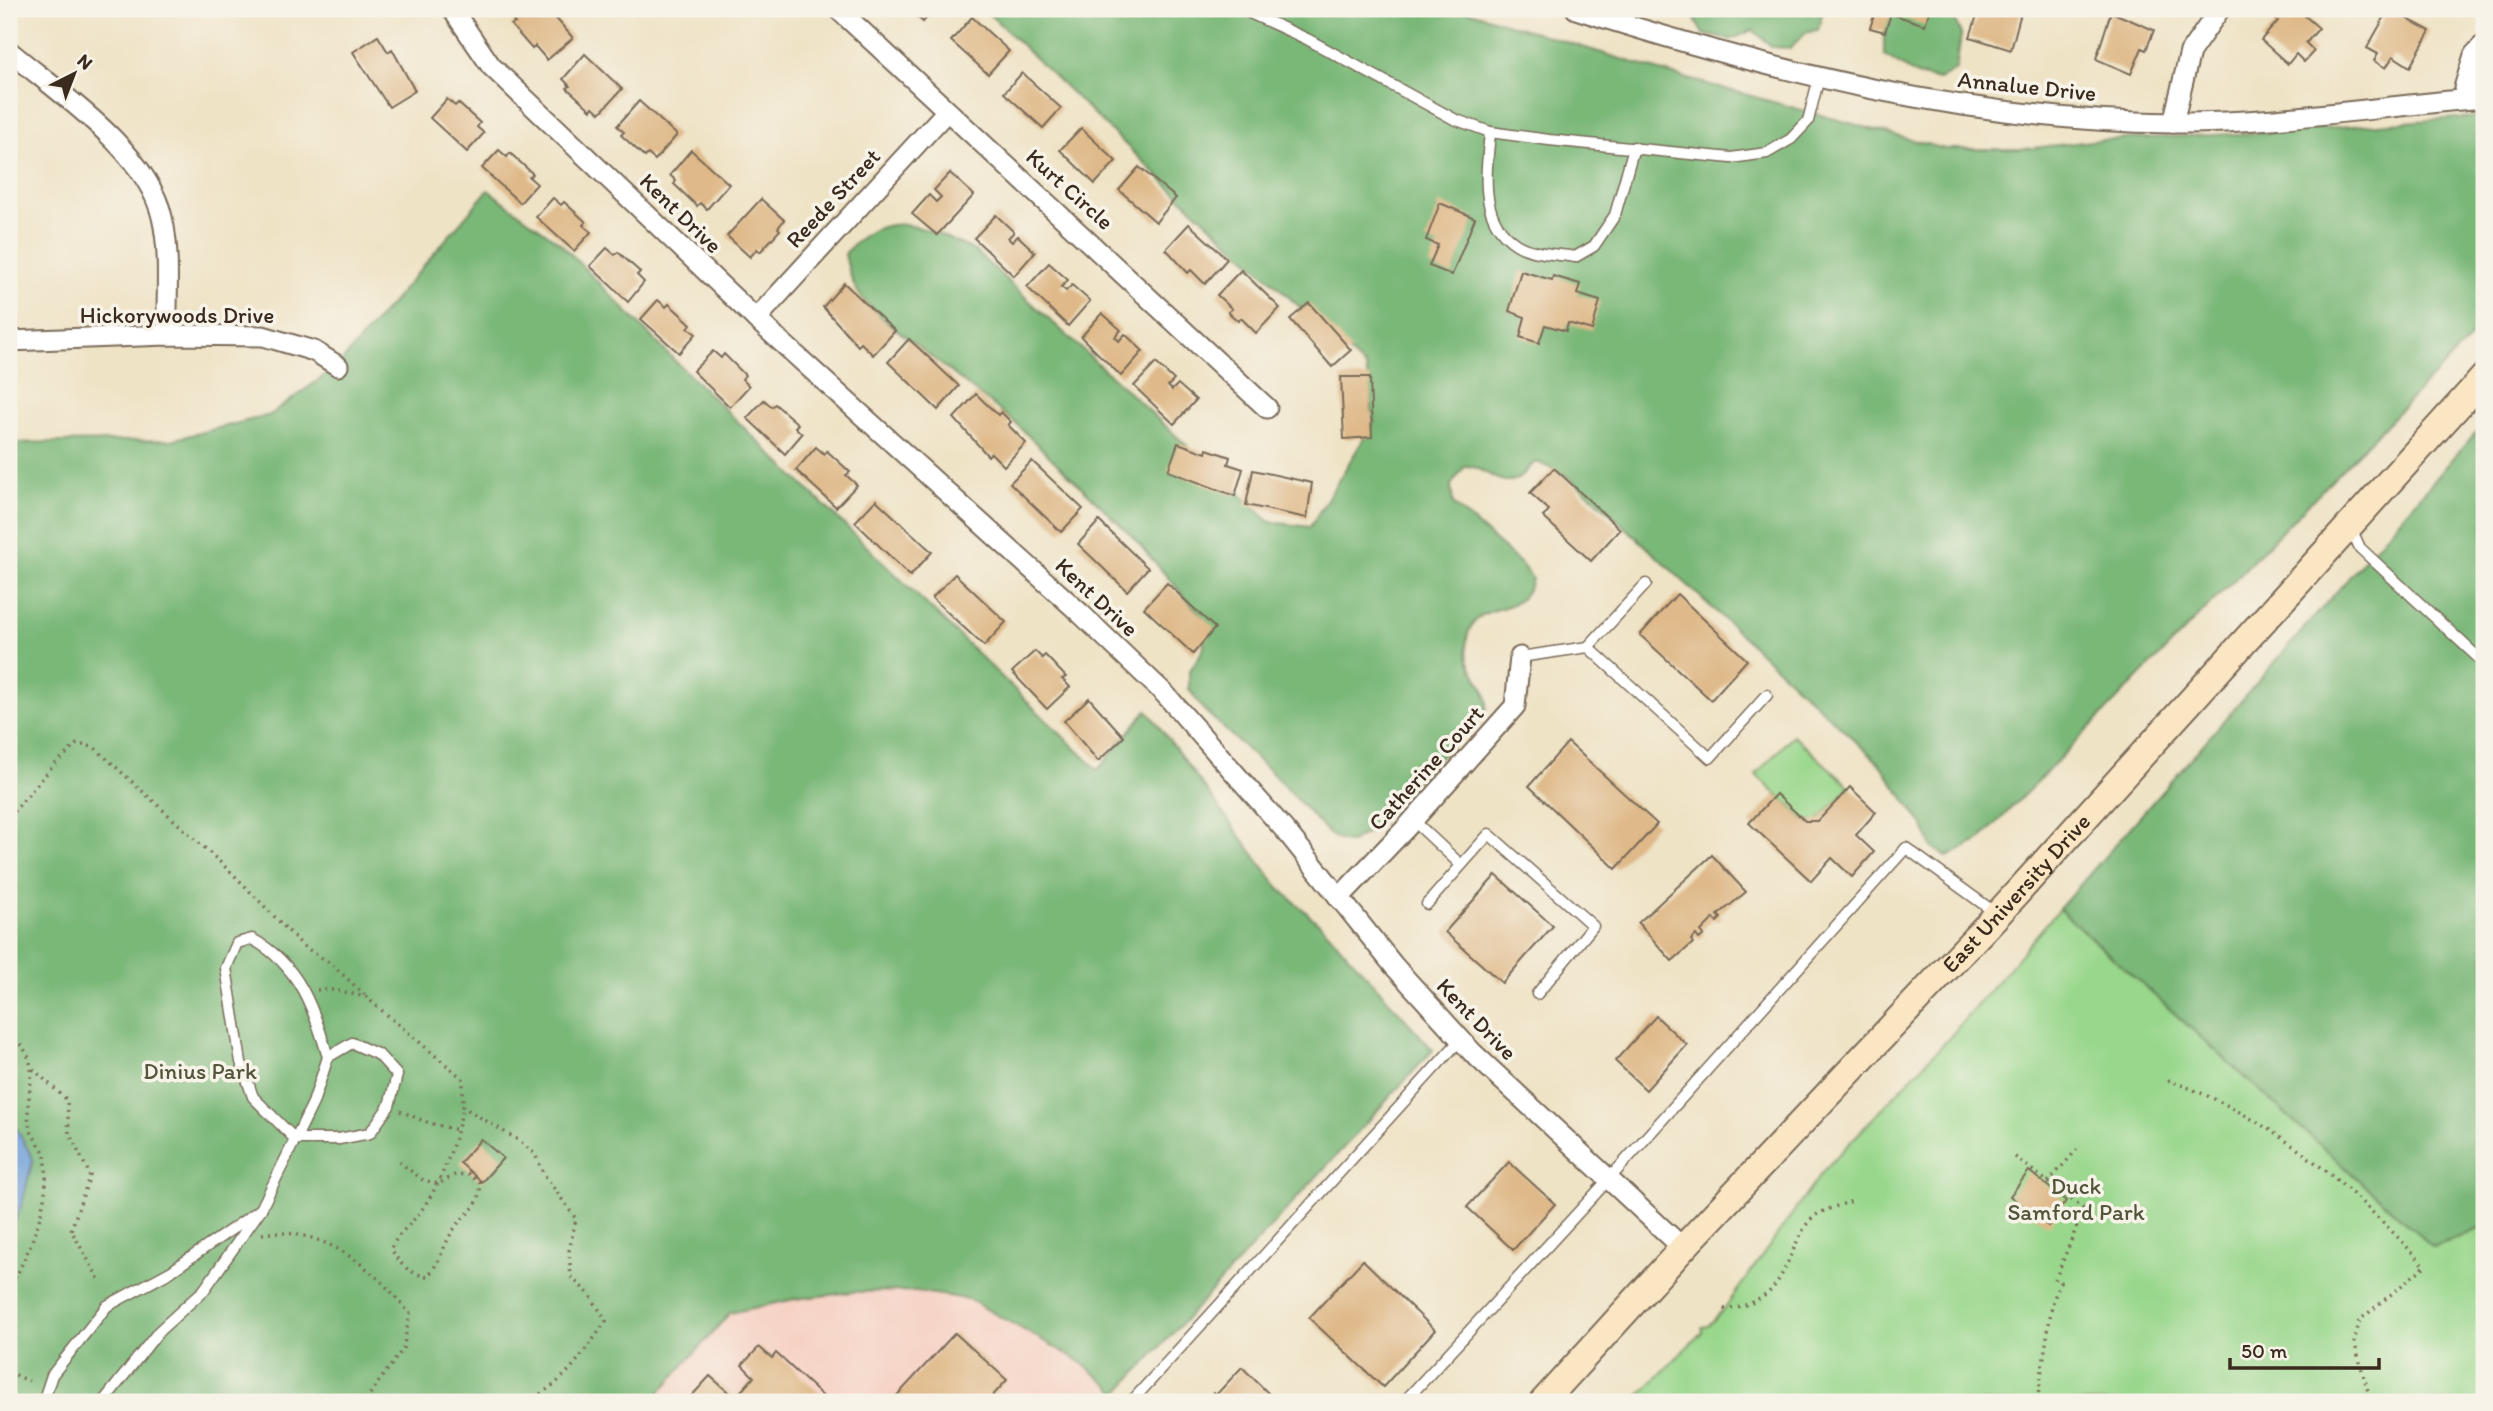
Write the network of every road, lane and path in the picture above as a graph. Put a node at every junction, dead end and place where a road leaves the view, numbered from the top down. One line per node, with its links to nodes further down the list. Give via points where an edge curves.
1 (452, 9): 14 (street, Kent Drive, via 491,66)
2 (838, 9): 10 (street, Kurt Circle)
3 (1241, 9): 12 (lane, via 1307,39 1454,119)
4 (1576, 9): 8 (street, Annalue Drive)
5 (2220, 9): 11 (street, via 2190,52)
6 (2484, 44): 9 (street, via 2474,55 2464,88)
7 (9, 51): 15 (street, via 98,126 146,176 166,239)
8 (1819, 77): 11 (street, Annalue Drive, via 2021,115); 13 (lane, via 1808,121 1791,139 1767,153 1731,158)
9 (2479, 94): 11 (street, Annalue Drive, via 2336,115)
10 (947, 111): 14 (street, Reede Street); 19 (street, Kurt Circle)
11 (2173, 123)
12 (1490, 132): 13 (lane); 13 (lane, via 1485,196 1496,222 1516,244 1575,257 1594,246 1615,215)
13 (1634, 147)
14 (756, 319): 29 (street, Kent Drive, via 1165,694)
15 (167, 335): 16 (street, Hickorywoods Drive); 17 (street, Hickorywoods Drive, via 263,336 314,351)
16 (9, 341)
17 (338, 366)
18 (2484, 377): 20 (main road, East University Drive)
19 (1267, 408)
20 (2350, 526): 24 (lane, via 2360,548); 31 (main road, East University Drive)
21 (1646, 584): 22 (lane)
22 (1588, 647): 23 (lane); 25 (lane, via 1710,758)
23 (1520, 657): 27 (street, Catherine Court, via 1515,706)
24 (2484, 663)
25 (1767, 695)
26 (9, 817): 34 (path, via 77,744 94,747 233,874 303,946 330,963)
27 (1413, 820): 28 (lane); 29 (street, Catherine Court)
28 (1461, 865): 30 (lane); 33 (lane, via 1489,834 1593,926)
29 (1339, 898): 36 (street, Kent Drive)
30 (1427, 904)
31 (1997, 915): 47 (lane, via 1906,848); 53 (main road, East University Drive)
32 (304, 991): 34 (path, via 334,990); 37 (lane); 43 (lane, via 269,948 252,939 237,943 226,968 241,1062 253,1097)
33 (1537, 994)
34 (366, 997): 41 (path, via 463,1079)
35 (9, 1035): 38 (path, via 23,1046)
36 (1461, 1040): 47 (street, Kent Drive); 63 (lane)
37 (328, 1058): 40 (lane, via 352,1042 379,1055 397,1075); 43 (lane)
38 (33, 1068): 54 (path, via 67,1100 69,1133 90,1175 71,1230); 55 (path, via 30,1129 44,1154 46,1191 22,1266)
39 (2168, 1080): 67 (path, via 2235,1107 2283,1136 2376,1216 2425,1266 2367,1312 2356,1330 2354,1341)
40 (389, 1106): 42 (path); 43 (lane, via 370,1133 339,1139)
41 (463, 1107): 42 (path); 62 (path, via 535,1154 576,1219 569,1251 571,1277 590,1295 606,1321 565,1376 544,1394)
42 (458, 1130): 49 (path)
43 (295, 1139): 51 (lane)
44 (2080, 1146): 48 (path)
45 (2015, 1157): 48 (path)
46 (399, 1162): 49 (path, via 423,1180)
47 (1609, 1179): 53 (street, Kent Drive); 64 (lane)
48 (2048, 1181): 66 (path, via 2084,1209 2055,1280 2060,1282 2052,1304)
49 (438, 1184): 49 (path, via 468,1174 480,1183 481,1196 475,1209 454,1228 439,1264 427,1277 399,1264 391,1248)
50 (1852, 1201): 56 (path, via 1813,1218 1772,1291 1747,1306)
51 (261, 1209): 52 (lane); 59 (lane, via 170,1272 107,1306 52,1375)
52 (241, 1237): 60 (lane, via 204,1290 159,1331); 61 (path, via 298,1232 320,1242 360,1263 385,1283 410,1314 402,1349)
53 (1683, 1248): 65 (main road, East University Drive)
54 (100, 1280)
55 (9, 1289)
56 (1724, 1309)
57 (9, 1372): 58 (path)
58 (29, 1381)
59 (43, 1402)
60 (103, 1402)
61 (365, 1402)
62 (523, 1402)
63 (1131, 1402)
64 (1404, 1402)
65 (1542, 1402)
66 (2037, 1402)
67 (2371, 1402)

